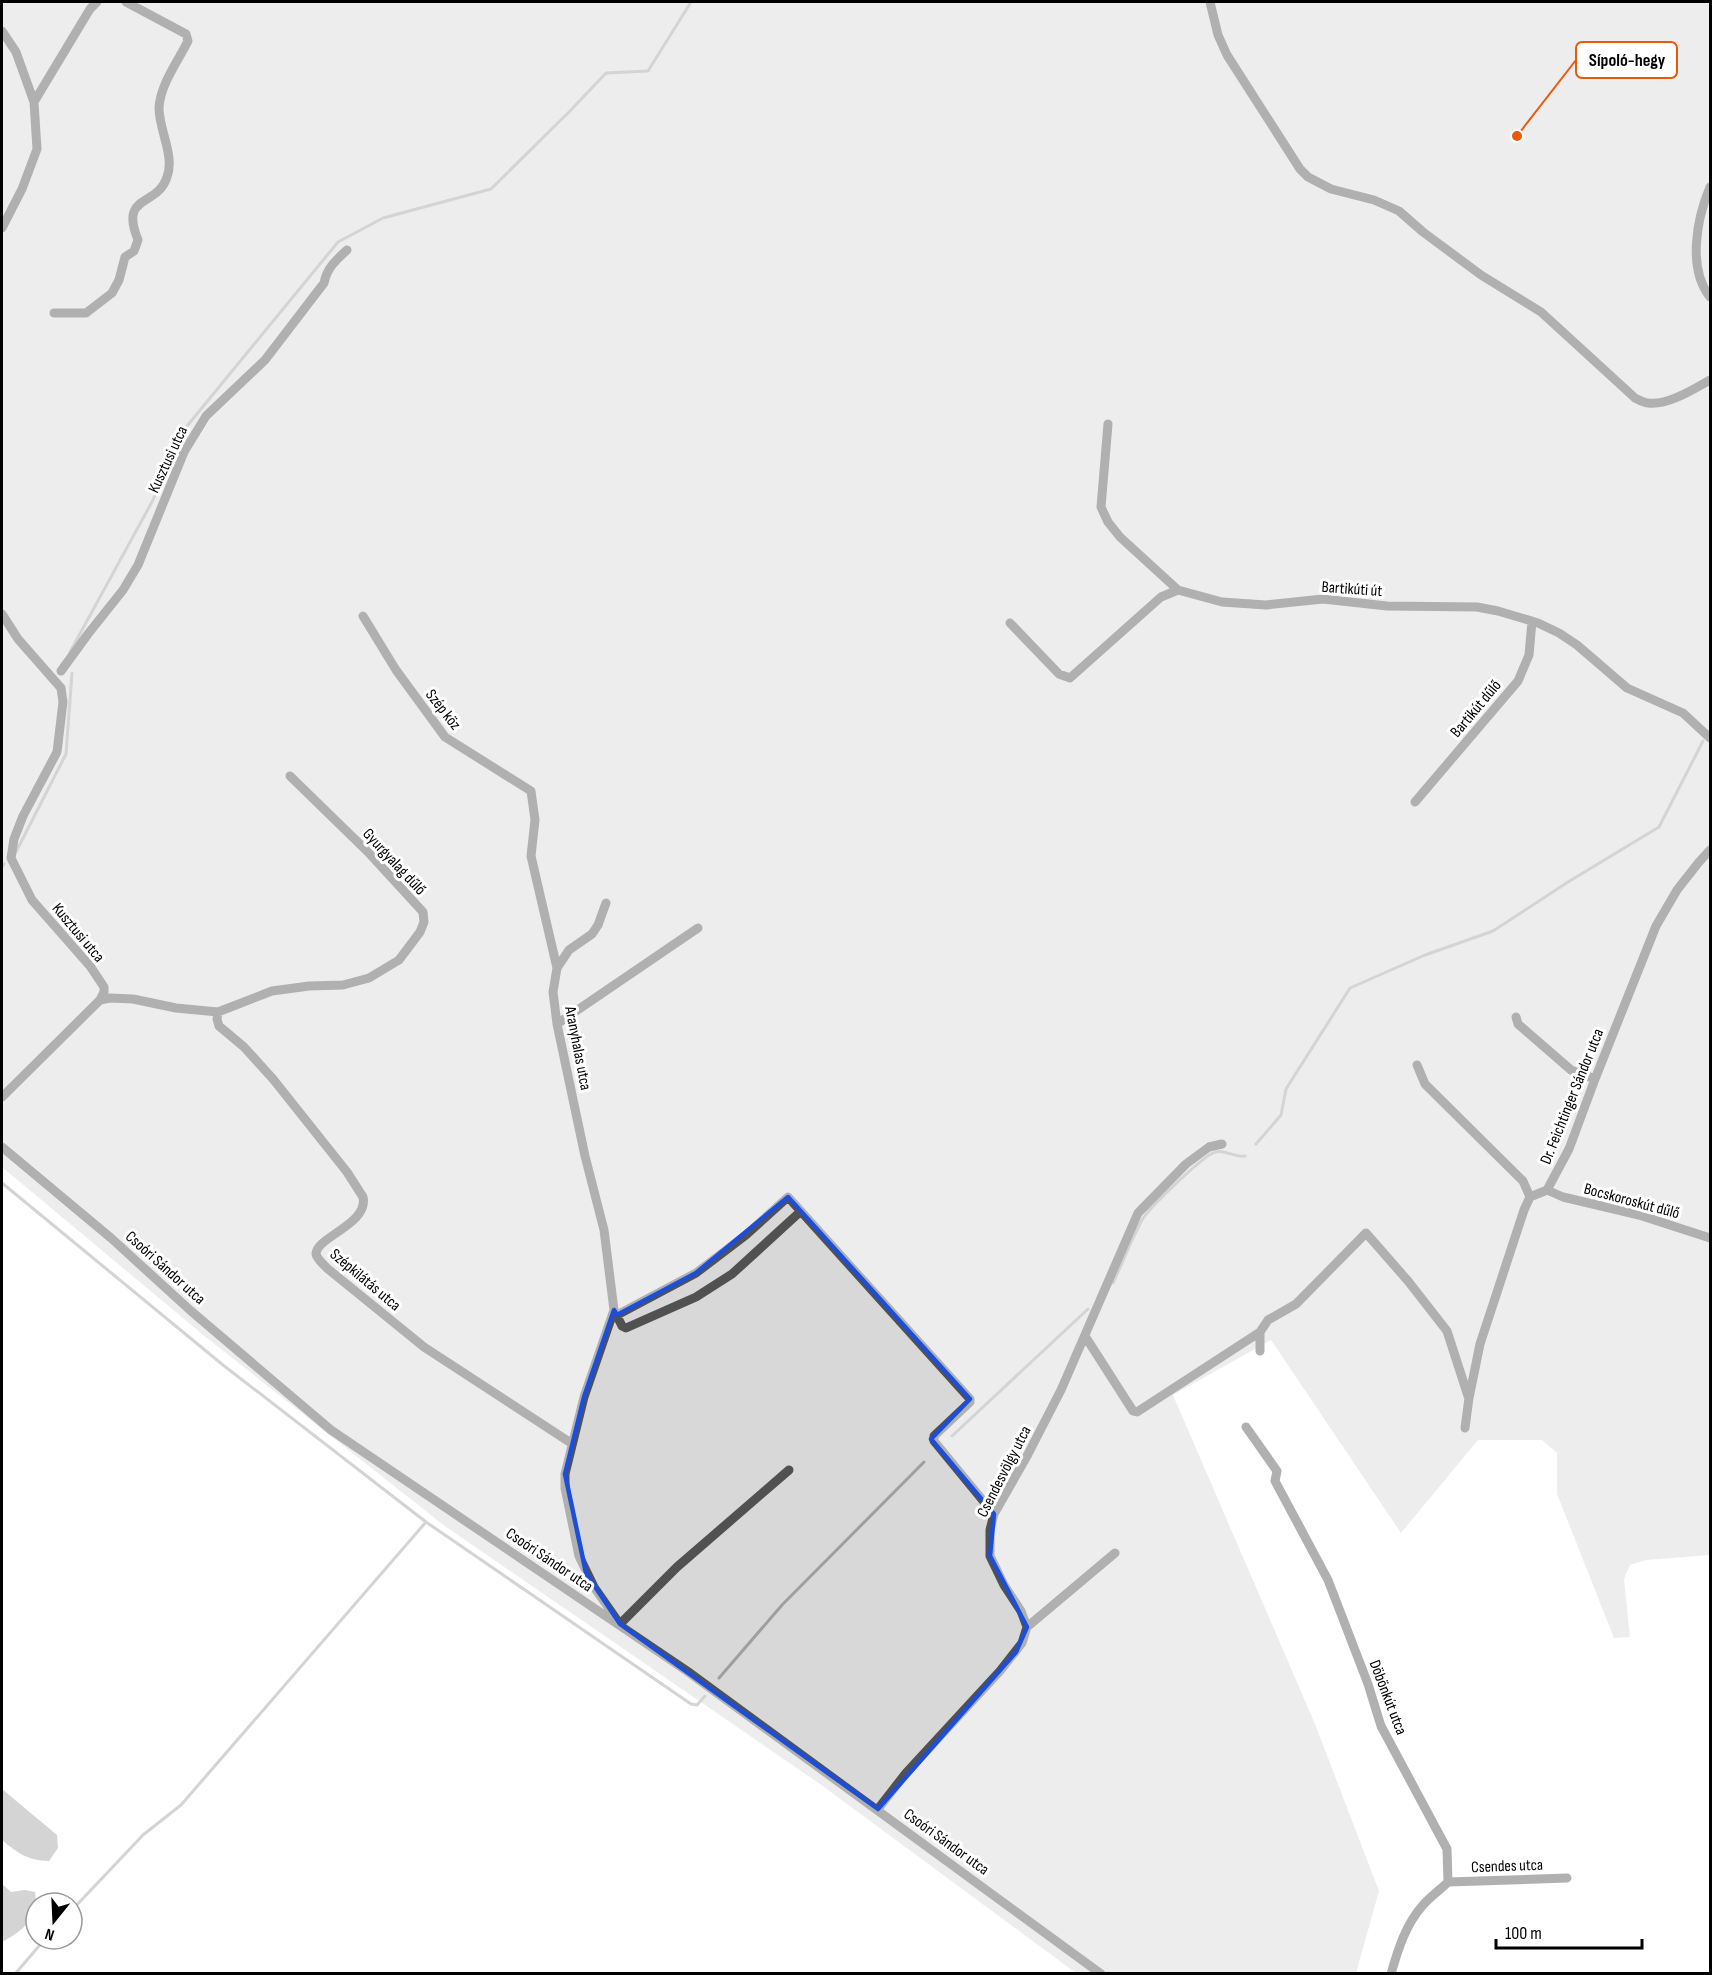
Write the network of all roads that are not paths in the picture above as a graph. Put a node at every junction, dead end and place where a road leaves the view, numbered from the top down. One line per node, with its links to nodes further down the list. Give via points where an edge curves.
1 (97, 2): 5 (street)
2 (126, 2): 10 (street, via 186,34 188,40 160,96 159,111 170,167 162,189 136,207 132,218 138,240 134,251 125,257 112,293 86,313)
3 (1210, 2): 11 (street, via 1227,55 1308,177 1331,189 1399,211 1481,275 1540,312 1635,398 1647,404 1658,403)
4 (2, 31): 5 (street, via 16,52)
5 (34, 102): 7 (street, via 37,149)
6 (1710, 188): 9 (street, via 1696,231 1696,252)
7 (2, 228)
8 (347, 250): 18 (street, Kusztusi utca, via 331,265 324,283 265,360 219,402 193,435 138,565)
9 (1710, 297)
10 (54, 314)
11 (1710, 380)
12 (1108, 424): 13 (street, via 1101,507 1120,537)
13 (1178, 590): 16 (street, Bartikúti út, via 1222,602 1266,605 1323,599 1387,606 1477,607); 17 (street, via 1161,597 1070,678 1059,674)
14 (2, 614): 25 (street, via 18,639 61,688 63,702 57,752 23,816)
15 (363, 616): 21 (street, Szép köz, via 445,737)
16 (1532, 621): 19 (street, Bartikúti út, via 1577,645 1627,688 1683,713); 22 (street, Bartikút dűlő, via 1529,656 1518,681)
17 (1010, 623)
18 (61, 671)
19 (1710, 738)
20 (290, 776): 30 (street, Gyurgyalag dűlő, via 368,852 423,912 424,922 399,960 369,978 343,985 272,991)
21 (531, 791): 28 (street, Aranyhalas utca, via 535,820 531,856)
22 (1415, 802)
23 (2, 846): 25 (street)
24 (1710, 850): 34 (street, Dr. Feichtinger Sándor utca, via 1677,890 1656,926)
25 (11, 858): 29 (street, Kusztusi utca, via 32,900 104,987)
26 (606, 903): 28 (street, via 592,934 568,950)
27 (699, 928): 32 (street)
28 (557, 968): 32 (street, Aranyhalas utca, via 553,992)
29 (100, 1000): 30 (street, Gyurgyalag dűlő, via 133,999); 35 (street)
30 (218, 1012): 49 (street, Szépkilátás utca, via 219,1026 273,1079 363,1197 356,1218 321,1245 317,1256 424,1347)
31 (1516, 1017): 34 (street, via 1518,1024 1571,1070)
32 (558, 1024): 42 (street, Aranyhalas utca, via 604,1230)
33 (1418, 1065): 39 (street, via 1425,1084 1523,1181)
34 (1594, 1079): 38 (street, Dr. Feichtinger Sándor utca, via 1569,1149)
35 (2, 1097)
36 (1222, 1144): 44 (street, Csendesvölgy utca, via 1209,1147 1186,1164 1138,1213)
37 (2, 1147): 53 (street, Csoóri Sándor utca, via 331,1430)
38 (1547, 1190): 39 (street, Dr. Feichtinger Sándor utca); 41 (street, Bocskoroskút dűlő)
39 (1530, 1197): 46 (street, via 1480,1344)
40 (801, 1211): 42 (street, via 788,1197 696,1273); 42 (street, via 732,1274 696,1297 626,1328); 51 (street, via 970,1399 933,1441)
41 (1710, 1238)
42 (616, 1312): 49 (street, Aranyhalas utca)
43 (1260, 1332): 44 (street, via 1137,1412); 45 (street); 46 (street, via 1268,1320 1296,1304 1365,1233 1447,1331)
44 (1085, 1336): 51 (street, Csendesvölgy utca)
45 (1260, 1351)
46 (1469, 1398): 48 (street)
47 (1246, 1427): 57 (street, Döbönkút utca, via 1277,1471 1275,1481 1328,1580 1381,1726 1447,1849)
48 (1465, 1428)
49 (571, 1443): 53 (street, Aranyhalas utca, via 565,1488 579,1556 594,1587)
50 (789, 1470): 53 (street, via 677,1567)
51 (994, 1514): 54 (street, Csendesvölgy utca, via 990,1556)
52 (1115, 1553): 54 (street)
53 (620, 1624): 55 (street, Csoóri Sándor utca)
54 (1027, 1627): 55 (street, via 1016,1652 912,1765)
55 (878, 1809): 58 (street, Csoóri Sándor utca)
56 (1567, 1878): 57 (street, Csendes utca)
57 (1448, 1882): 59 (street, via 1411,1920)
58 (1101, 1974)
59 (1391, 1974)

